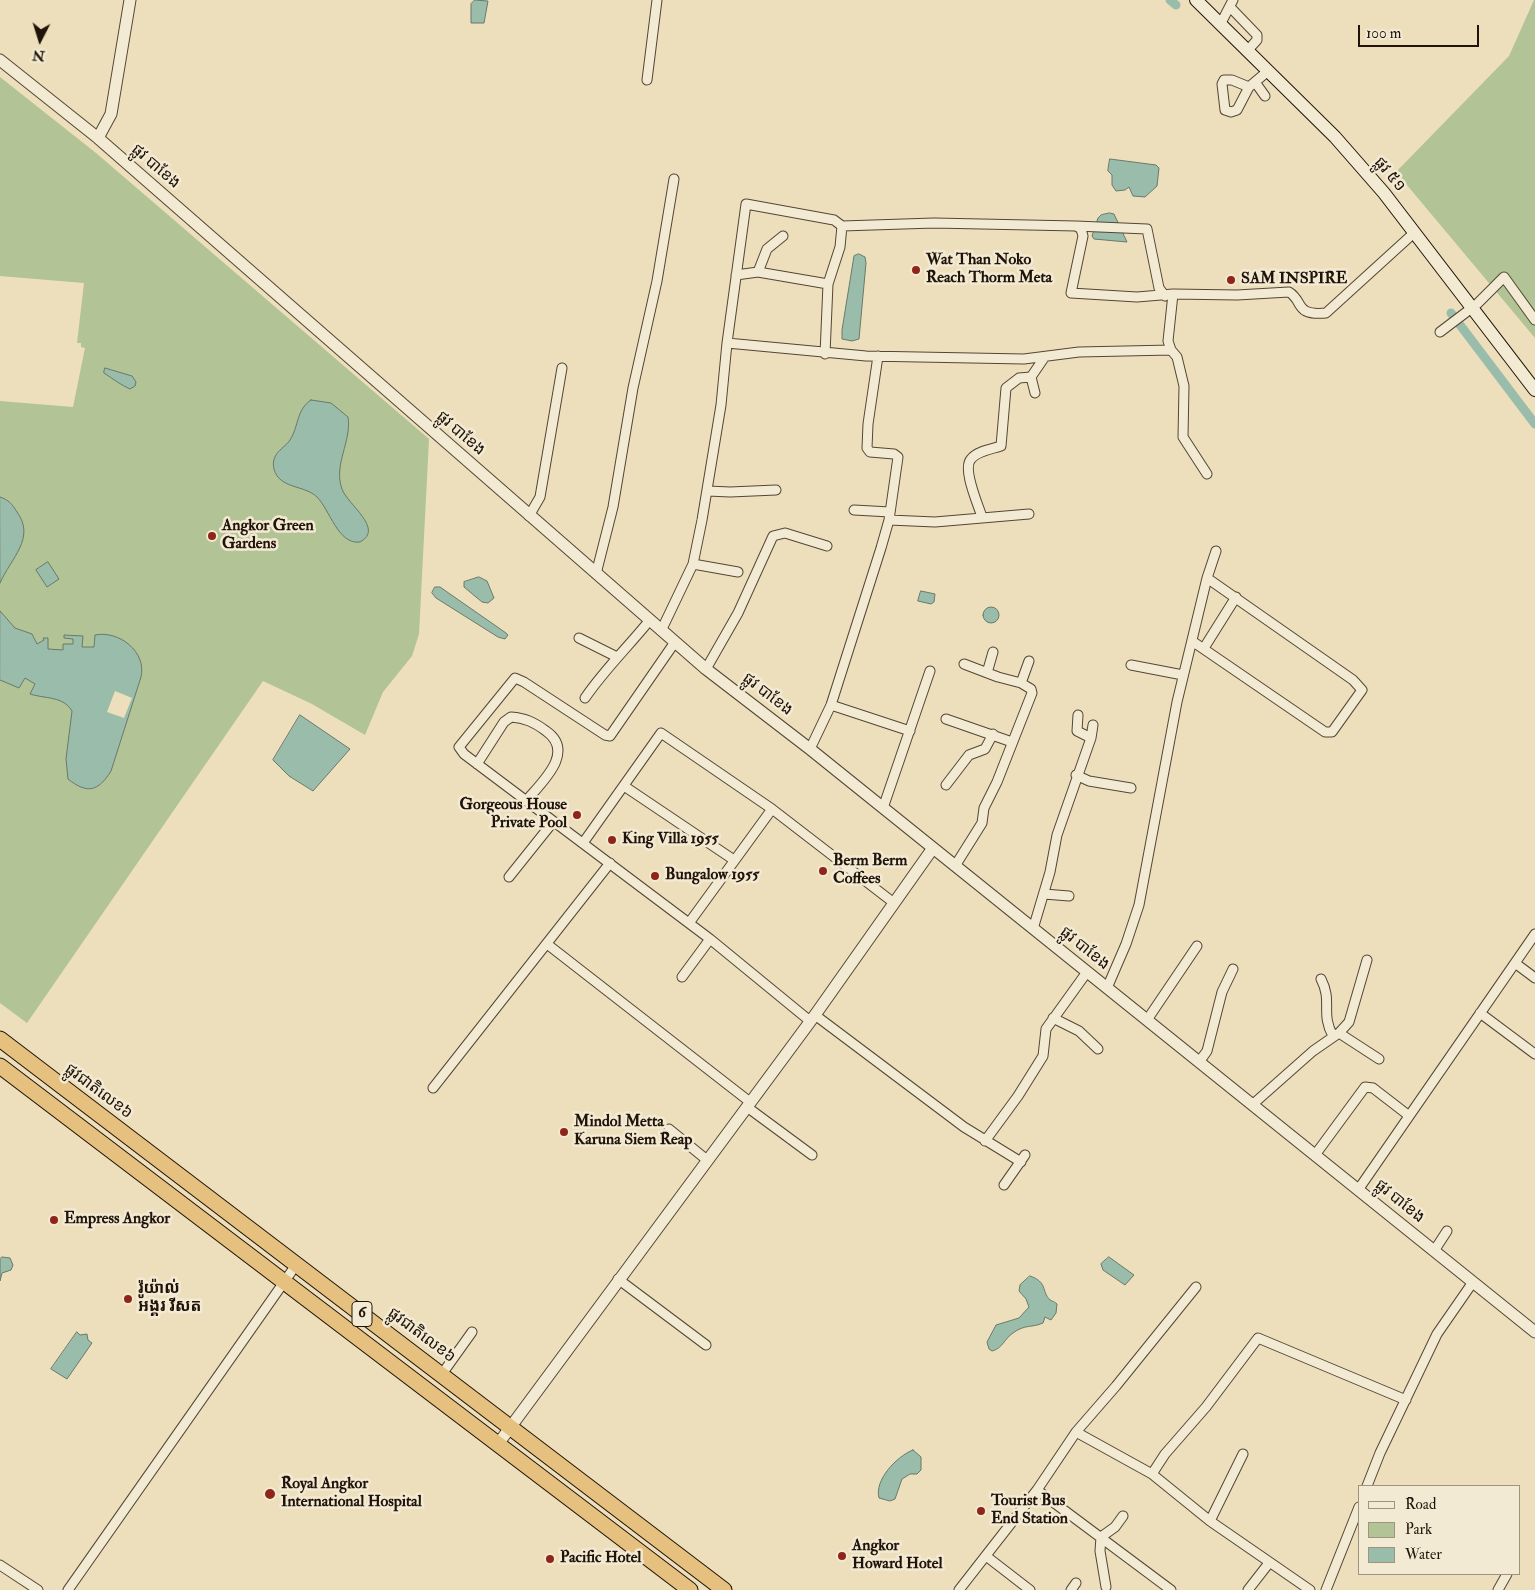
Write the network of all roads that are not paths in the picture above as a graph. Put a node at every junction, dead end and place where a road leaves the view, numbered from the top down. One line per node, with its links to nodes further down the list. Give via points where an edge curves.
1 (130, 0): 10 (street, via 111,114)
2 (657, 0): 8 (street)
3 (1196, 0): 4 (main road, ផ្លូវ ៥១)
4 (1228, 11): 5 (main road, ផ្លូវ ៥១); 5 (street, via 1256,33)
5 (1252, 45): 7 (main road, ផ្លូវ ៥១)
6 (0, 60): 10 (street, ផ្លូវ បាខែង)
7 (1268, 71): 9 (street, via 1252,84); 14 (main road, ផ្លូវ ៥១, via 1335,137)
8 (647, 80)
9 (1265, 96)
10 (98, 138): 37 (street, ផ្លូវ បាខែង)
11 (674, 179): 44 (street, via 621,466)
12 (842, 226): 13 (street, via 934,223); 17 (street, via 834,220 746,204); 18 (street, via 840,247)
13 (1076, 226): 19 (street, via 1147,229 1159,288); 19 (street, via 1083,236 1071,292 1137,297)
14 (1415, 232): 19 (street, via 1326,313 1300,308 1289,292); 20 (main road, ផ្លូវ ៥១)
15 (783, 236): 16 (street, via 767,249)
16 (758, 272): 17 (street); 18 (street)
17 (736, 275): 23 (street)
18 (828, 284): 25 (street)
19 (1169, 295): 24 (street)
20 (1474, 305): 21 (street, via 1504,276); 22 (street); 30 (main road, ផ្លូវ ៥១)
21 (1535, 320)
22 (1440, 332)
23 (727, 343): 25 (street); 34 (street)
24 (1170, 350): 27 (street, via 1078,352); 32 (street, via 1177,357 1184,386 1183,437)
25 (825, 354): 26 (street)
26 (878, 356): 27 (street); 38 (street, via 867,448 870,452 898,457)
27 (1044, 358): 29 (street)
28 (562, 368): 37 (street, via 540,497)
29 (1030, 377): 31 (street); 39 (street, via 1018,378 1006,388 1000,446 979,453 969,462 971,484)
30 (1535, 390)
31 (1035, 393)
32 (1207, 474)
33 (776, 490): 34 (street)
34 (708, 491): 42 (street)
35 (854, 510): 38 (street)
36 (1029, 514): 39 (street)
37 (529, 516): 44 (street, ផ្លូវ បាខែង)
38 (889, 516): 39 (street, via 935,522); 64 (street)
39 (982, 517)
40 (827, 546): 58 (street, via 784,533 773,536 738,612)
41 (1216, 551): 45 (street)
42 (693, 564): 43 (street); 48 (street)
43 (738, 572)
44 (596, 574): 47 (street, ផ្លូវ បាខែង)
45 (1207, 578): 46 (street); 50 (street)
46 (1236, 597): 52 (street); 52 (street, via 1353,680 1362,690 1332,732 1325,732)
47 (649, 621): 48 (street, ផ្លូវ បាខែង); 54 (street)
48 (661, 631): 51 (street, ផ្លូវ បាខែង)
49 (578, 638): 54 (street)
50 (1192, 641): 52 (street); 61 (street)
51 (675, 642): 58 (street, ផ្លូវ បាខែង); 73 (street, via 609,736 514,678 460,745 464,754)
52 (1204, 648)
53 (993, 652): 60 (street)
54 (617, 657): 63 (street)
55 (1029, 661): 62 (street)
56 (964, 664): 60 (street)
57 (1131, 665): 61 (street)
58 (706, 668): 72 (street, ផ្លូវ បាខែង)
59 (930, 671): 68 (street)
60 (987, 673): 62 (street)
61 (1183, 675): 104 (street, via 1139,905)
62 (1021, 683): 71 (street, via 1032,693)
63 (585, 698)
64 (831, 705): 68 (street); 72 (street)
65 (1078, 714): 70 (street, via 1077,731)
66 (946, 719): 69 (street)
67 (1093, 725): 70 (street)
68 (910, 731): 79 (street)
69 (993, 734): 71 (street); 75 (street, via 985,749 969,755)
70 (1091, 738): 74 (street)
71 (1012, 742): 86 (street, via 984,808 978,832)
72 (810, 750): 79 (street, ផ្លូវ បាខែង)
73 (477, 764): 78 (street); 78 (street, via 510,717 527,719 549,733 558,747 558,759)
74 (1076, 775): 77 (street, via 1089,781); 88 (street, via 1057,835)
75 (946, 785)
76 (624, 786): 80 (street, via 661,733); 82 (street); 84 (street)
77 (1131, 788)
78 (526, 801): 81 (street)
79 (883, 808): 83 (street, ផ្លូវ បាខែង)
80 (772, 809): 84 (street); 90 (street)
81 (553, 822): 82 (street); 87 (street)
82 (583, 843): 85 (street)
83 (933, 848): 86 (street, ផ្លូវ បាខែង); 90 (street)
84 (734, 860): 91 (street)
85 (610, 863): 91 (street); 95 (street)
86 (955, 866): 92 (street, ផ្លូវ បាខែង)
87 (509, 877)
88 (1044, 894): 89 (street); 92 (street)
89 (1068, 896)
90 (894, 902): 106 (street)
91 (689, 923): 94 (street)
92 (1033, 929): 100 (street, ផ្លូវ បាខែង)
93 (1535, 934): 98 (street)
94 (710, 939): 101 (street); 106 (street)
95 (547, 944): 116 (street); 117 (street)
96 (1197, 946): 108 (street)
97 (1367, 960): 109 (street, via 1352,1017)
98 (1515, 963): 102 (street); 105 (street)
99 (1233, 969): 114 (street, via 1222,992 1207,1050)
100 (1087, 972): 104 (street, ផ្លូវ បាខែង); 107 (street)
101 (682, 977)
102 (1535, 978)
103 (1321, 979): 109 (street, via 1328,994 1326,1020)
104 (1107, 988): 108 (street, ផ្លូវ បាខែង)
105 (1480, 1013): 112 (street); 119 (street)
106 (813, 1018): 117 (street); 121 (street)
107 (1052, 1018): 111 (street, via 1079,1031); 121 (street, via 1046,1029 1043,1056)
108 (1147, 1020): 114 (street, ផ្លូវ បាខែង)
109 (1336, 1034): 113 (street); 118 (street)
110 (0, 1039): 129 (highway, ផ្លូវជាតិលេខ៦ / 6)
111 (1098, 1049)
112 (1535, 1054)
113 (1379, 1059)
114 (1199, 1062): 118 (street, ផ្លូវ បាខែង)
115 (0, 1066): 131 (highway, 6)
116 (433, 1088)
117 (749, 1104): 122 (street); 124 (street)
118 (1252, 1104): 123 (street, ផ្លូវ បាខែង)
119 (1408, 1115): 123 (street, via 1373,1088 1365,1087); 126 (street)
120 (669, 1129): 124 (street)
121 (985, 1141): 125 (street, via 1023,1158)
122 (812, 1155)
123 (1315, 1156): 126 (street, ផ្លូវ បាខែង)
124 (708, 1160): 130 (street)
125 (1004, 1185)
126 (1358, 1190): 128 (street, ផ្លូវ បាខែង)
127 (1447, 1232): 128 (street)
128 (1434, 1251): 132 (street, ផ្លូវ បាខែង)
129 (296, 1265): 131 (street); 137 (highway, ផ្លូវជាតិលេខ៦ / 6)
130 (618, 1279): 136 (street); 139 (street)
131 (283, 1282): 141 (highway, 6); 156 (street)
132 (1472, 1282): 135 (street, ផ្លូវ បាខែង); 138 (street, via 1437,1334)
133 (1196, 1286): 140 (street)
134 (472, 1332): 137 (street)
135 (1535, 1332)
136 (706, 1345)
137 (442, 1374): 139 (highway, ផ្លូវជាតិលេខ៦ / 6)
138 (1406, 1400): 143 (street, via 1258,1338); 144 (street)
139 (510, 1427): 141 (street); 158 (highway, ផ្លូវជាតិលេខ៦ / 6)
140 (1076, 1432): 143 (street); 145 (street)
141 (498, 1444): 157 (highway, 6)
142 (1243, 1454): 148 (street)
143 (1152, 1474): 148 (street)
144 (1367, 1485)
145 (1037, 1490): 149 (street); 150 (street)
146 (1358, 1512): 164 (street)
147 (1123, 1516): 149 (street)
148 (1210, 1521): 151 (street)
149 (1101, 1537): 154 (street); 161 (street)
150 (986, 1556): 159 (street); 160 (street)
151 (1269, 1563): 162 (street); 163 (street)
152 (0, 1565): 155 (street)
153 (1506, 1575): 165 (street)
154 (1106, 1587)
155 (38, 1590)
156 (68, 1590)
157 (690, 1590)
158 (724, 1590)
159 (959, 1590)
160 (1030, 1590)
161 (1171, 1590)
162 (1248, 1590)
163 (1310, 1590)
164 (1326, 1590)
165 (1498, 1590)

